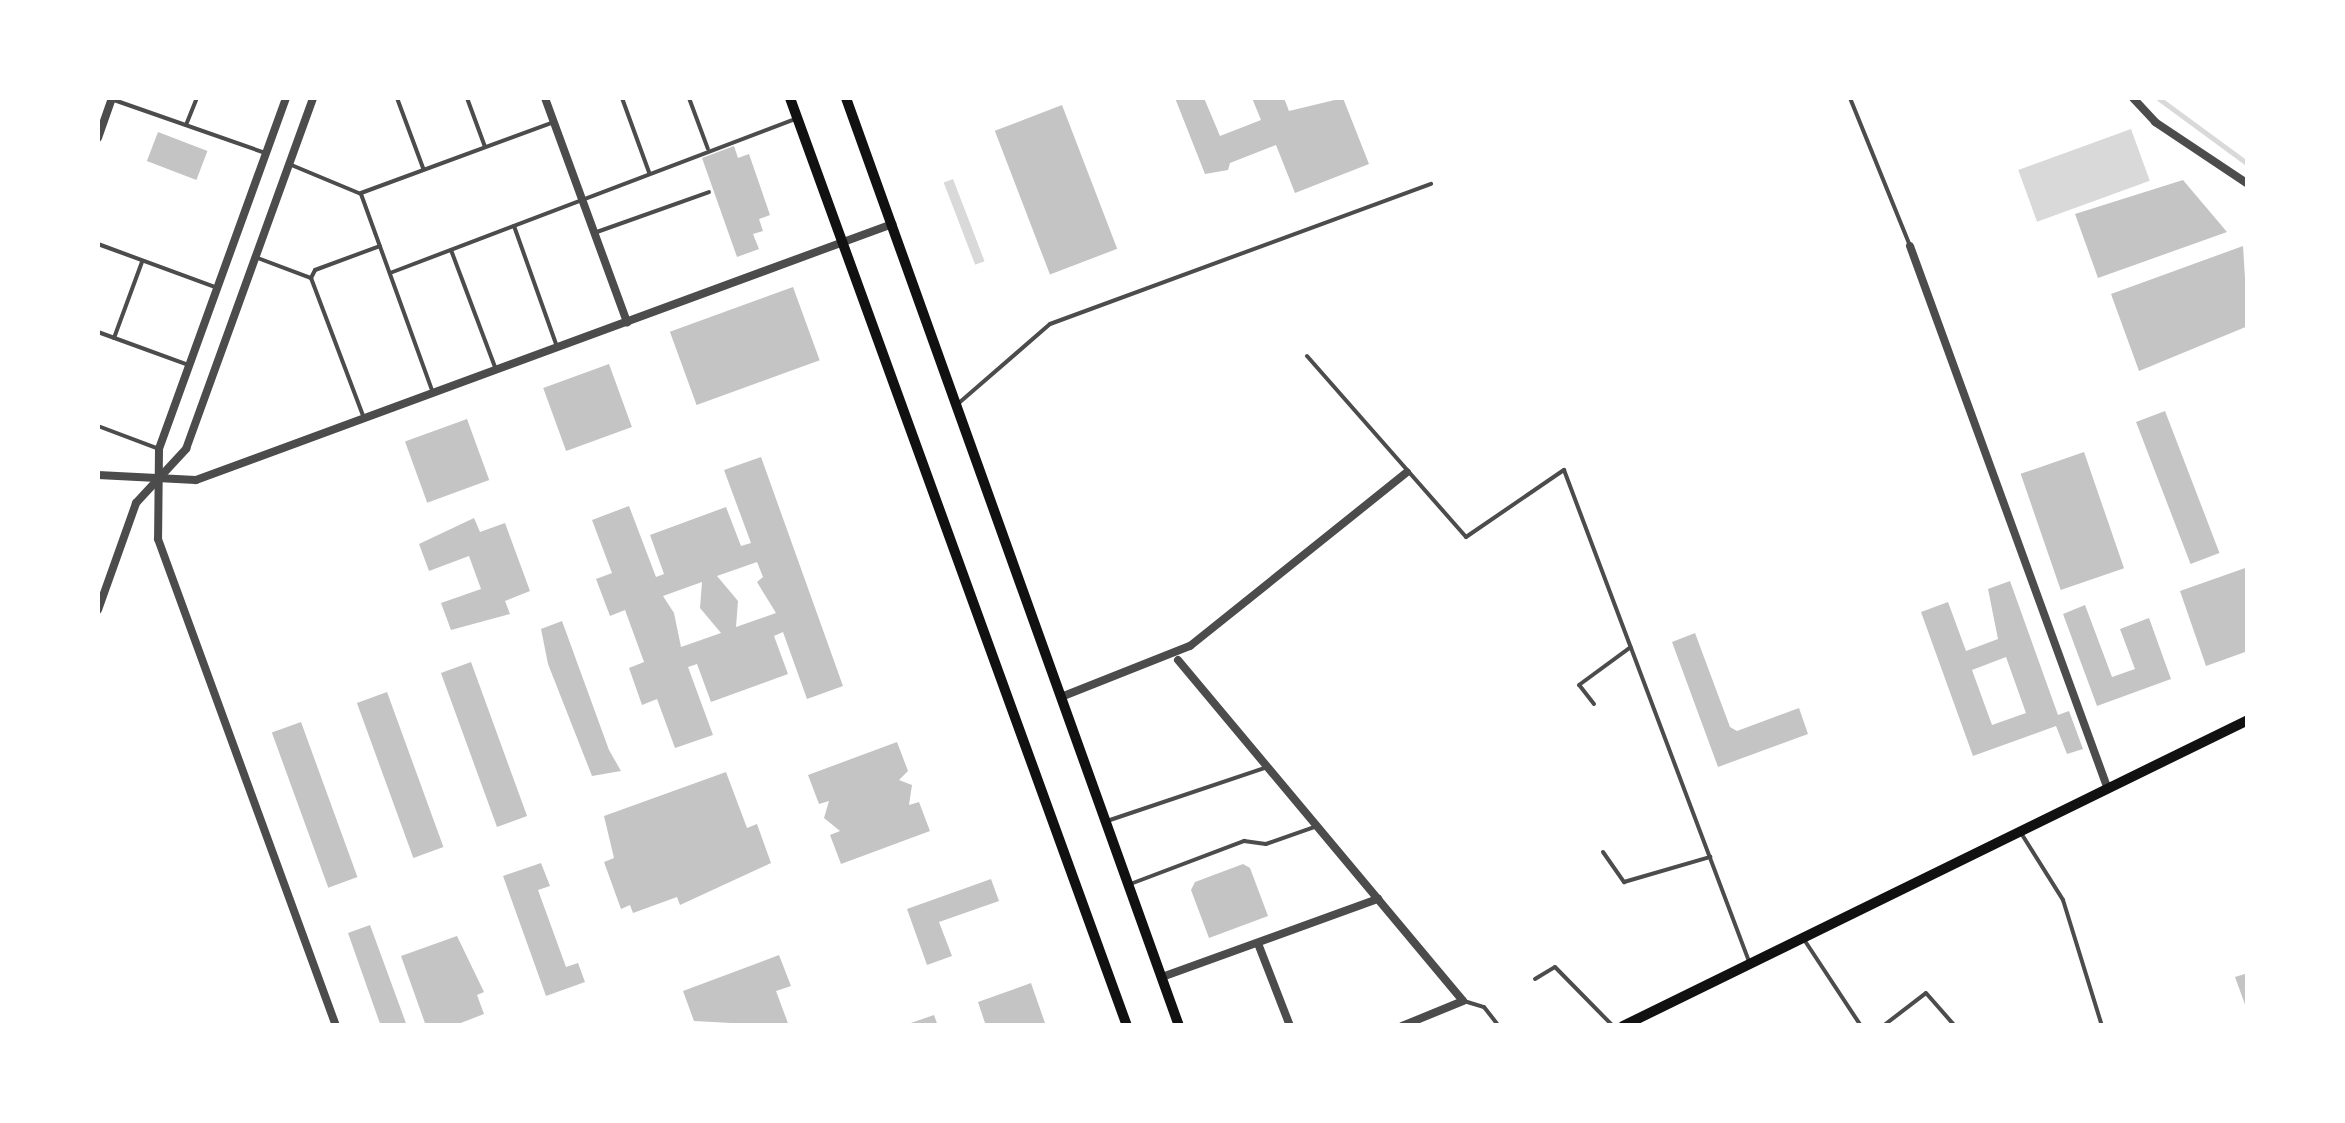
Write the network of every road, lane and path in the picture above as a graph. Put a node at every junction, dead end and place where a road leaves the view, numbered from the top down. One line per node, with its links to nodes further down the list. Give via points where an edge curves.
1 (111, 98): 16 (lane); 17 (street)
2 (197, 98): 16 (lane)
3 (286, 98): 20 (street)
4 (313, 98): 21 (street)
5 (397, 98): 22 (lane)
6 (467, 98): 18 (lane)
7 (545, 98): 15 (street)
8 (622, 98): 23 (lane)
9 (689, 98): 19 (lane)
10 (790, 98): 14 (main road)
11 (846, 98): 29 (main road)
12 (1850, 98): 35 (lane)
13 (2134, 98): 25 (street, via 2155,122)
14 (798, 118): 19 (lane); 32 (main road)
15 (554, 122): 18 (lane); 28 (street)
16 (186, 125): 20 (lane)
17 (98, 138)
18 (485, 148): 22 (lane)
19 (708, 151): 23 (lane)
20 (266, 153): 41 (street)
21 (289, 164): 27 (lane); 37 (street)
22 (424, 170): 27 (lane)
23 (649, 172): 28 (lane)
24 (1431, 184): 50 (lane, via 1050,324)
25 (2248, 184)
26 (709, 192): 31 (lane)
27 (361, 194): 34 (lane)
28 (582, 200): 30 (lane); 31 (street)
29 (892, 224): 32 (street); 50 (main road)
30 (514, 226): 36 (lane); 45 (lane)
31 (594, 233): 42 (street)
32 (842, 243): 42 (street); 80 (main road)
33 (98, 244): 38 (lane)
34 (380, 246): 39 (lane); 40 (lane, via 315,270)
35 (1910, 246): 64 (street)
36 (452, 250): 39 (lane); 48 (lane)
37 (255, 257): 40 (lane); 56 (street, via 186,450)
38 (142, 260): 41 (lane); 44 (lane)
39 (390, 272): 49 (lane)
40 (311, 278): 51 (lane)
41 (216, 288): 47 (street)
42 (626, 322): 45 (street)
43 (98, 332): 44 (lane)
44 (114, 338): 47 (lane)
45 (557, 347): 48 (street)
46 (1307, 356): 54 (lane)
47 (188, 365): 53 (street)
48 (496, 370): 49 (street)
49 (433, 393): 51 (street)
50 (956, 405): 60 (main road)
51 (364, 418): 56 (street, via 196,480)
52 (98, 426): 53 (lane)
53 (159, 449): 56 (street)
54 (1407, 472): 58 (lane, via 1466,537 1564,470); 59 (street)
55 (98, 475): 56 (street)
56 (156, 482): 57 (street, via 136,503); 79 (street, via 158,538)
57 (98, 610)
58 (1631, 647): 61 (lane, via 1579,686); 69 (lane)
59 (1175, 657): 60 (street); 63 (street)
60 (1061, 698): 65 (main road)
61 (1594, 704)
62 (2248, 720): 64 (main road)
63 (1268, 767): 65 (lane); 66 (street)
64 (2106, 784): 67 (main road)
65 (1106, 822): 70 (main road)
66 (1317, 826): 70 (lane, via 1266,844 1244,841); 71 (street)
67 (2020, 832): 72 (main road); 89 (lane, via 2062,900)
68 (1603, 852): 69 (lane, via 1624,882)
69 (1710, 857): 74 (lane)
70 (1128, 884): 75 (main road)
71 (1378, 899): 73 (street); 77 (street)
72 (1802, 937): 74 (main road); 86 (lane)
73 (1259, 946): 75 (street, via 1245,945); 82 (street)
74 (1750, 964): 78 (main road)
75 (1162, 977): 81 (main road)
76 (1535, 979): 85 (lane, via 1555,967)
77 (1463, 1001): 83 (street); 84 (lane, via 1494,1014)
78 (1626, 1025)
79 (336, 1026)
80 (1127, 1026)
81 (1179, 1026)
82 (1290, 1026)
83 (1402, 1026)
84 (1500, 1026)
85 (1613, 1026)
86 (1861, 1026)
87 (1883, 1026): 88 (lane, via 1926,993)
88 (1955, 1026)
89 (2102, 1026)

